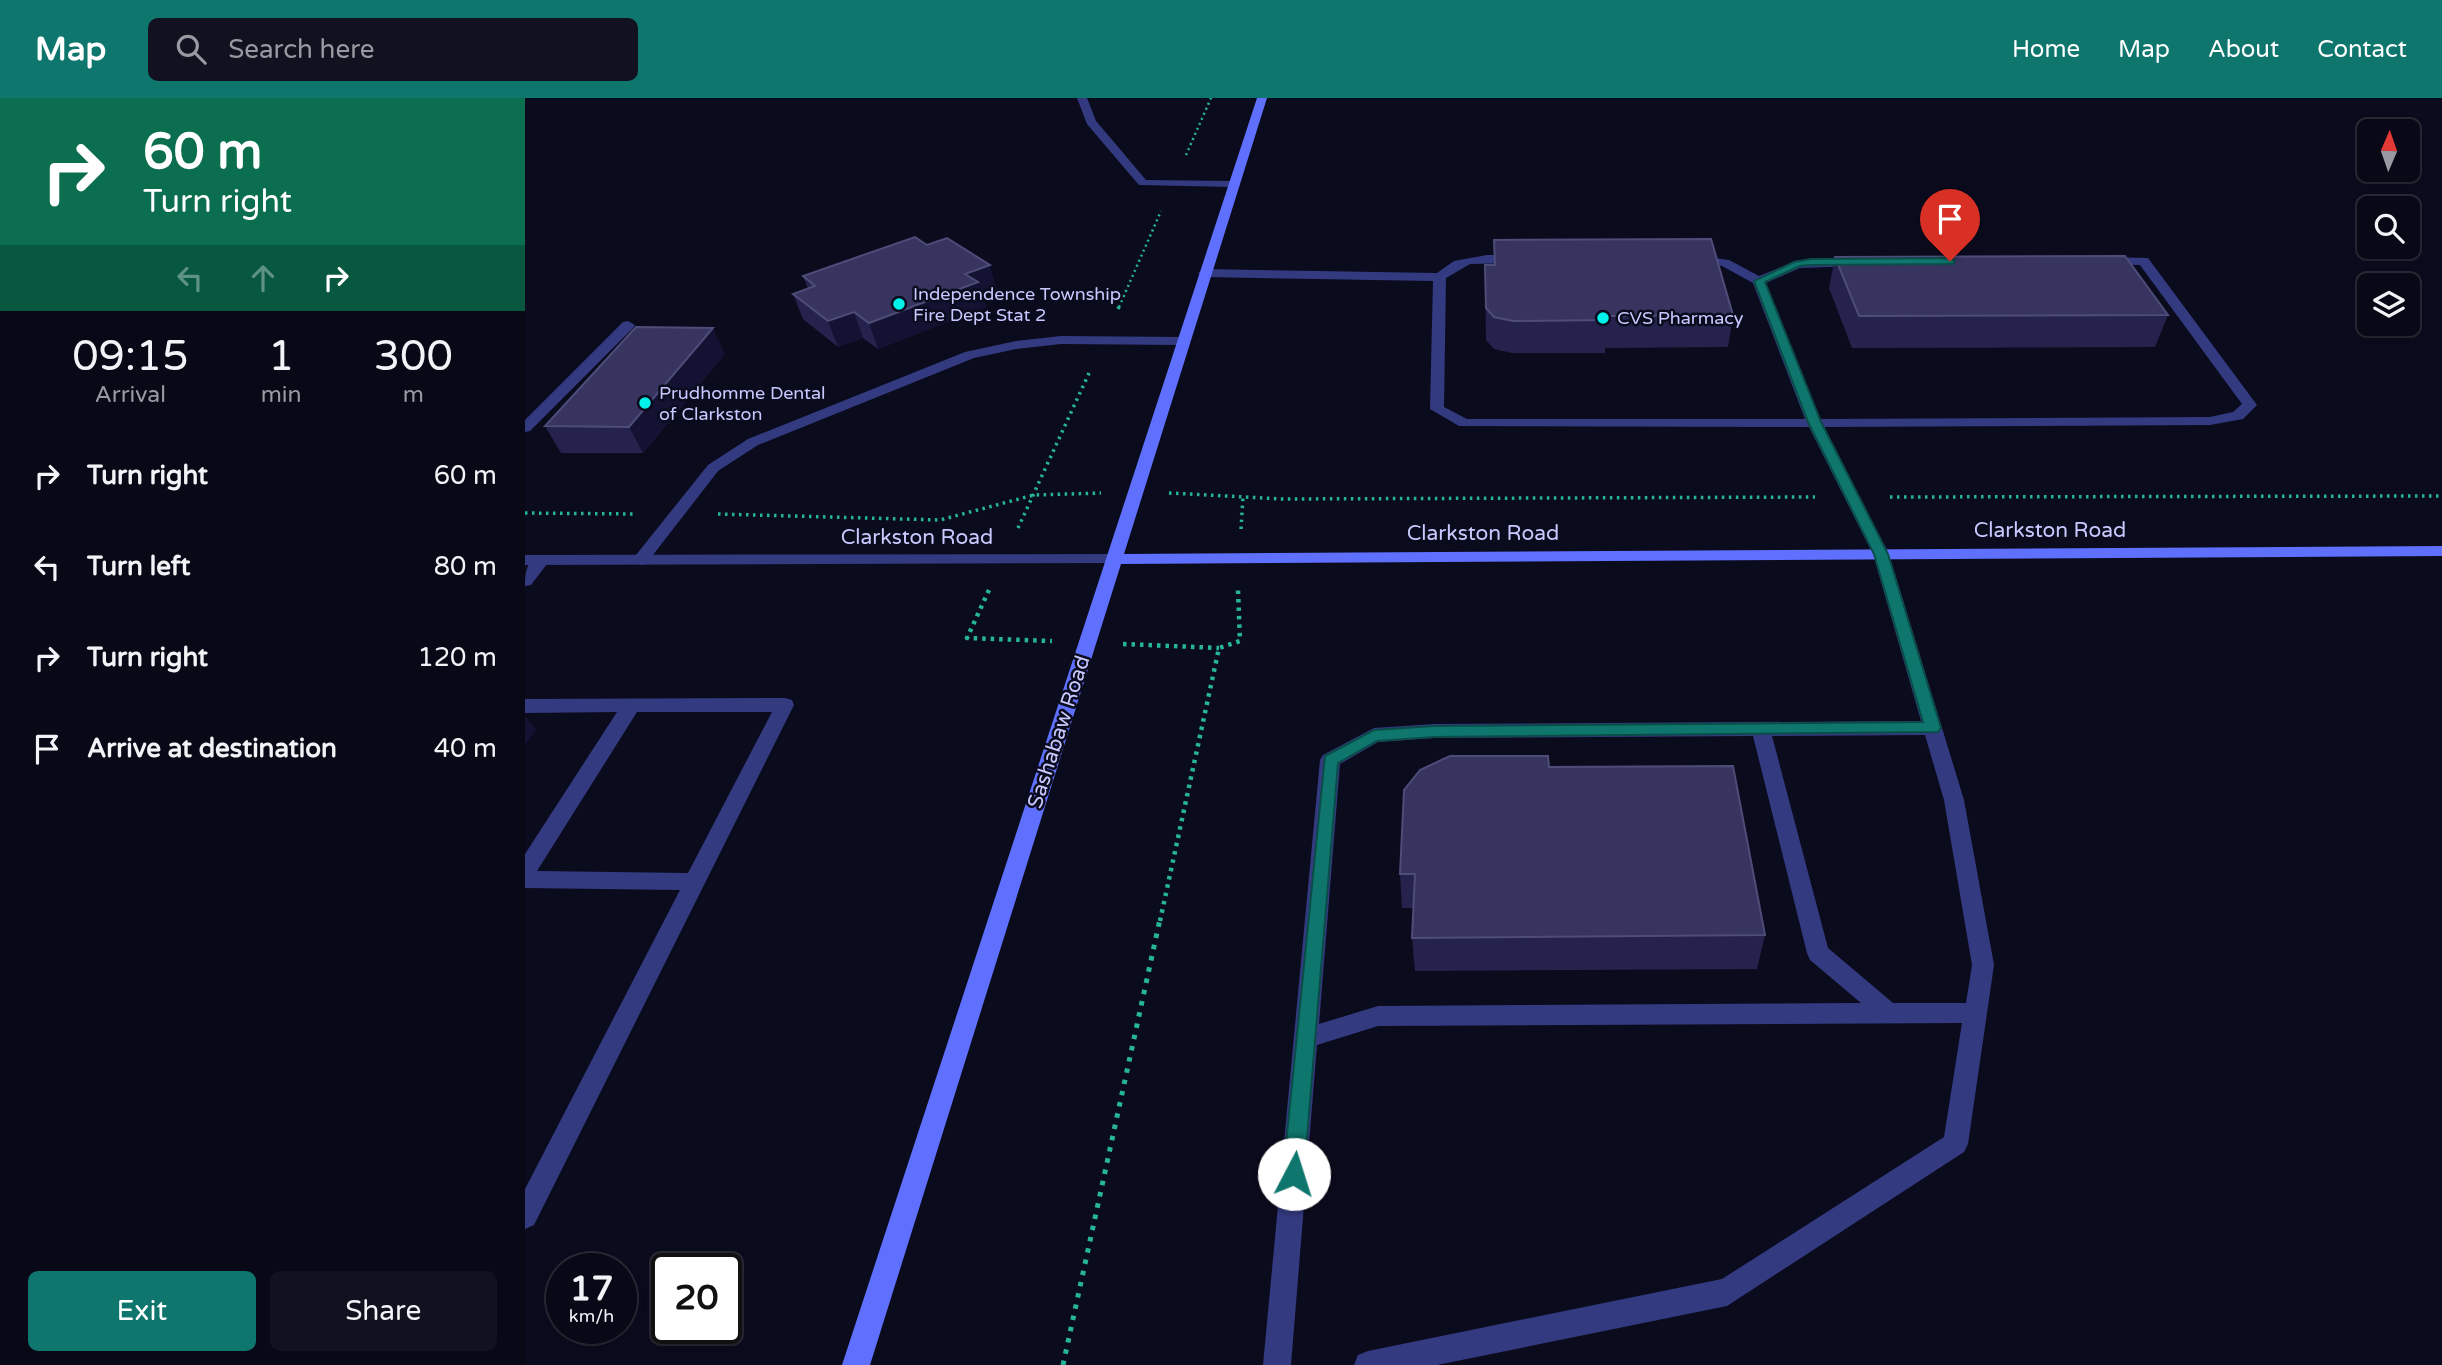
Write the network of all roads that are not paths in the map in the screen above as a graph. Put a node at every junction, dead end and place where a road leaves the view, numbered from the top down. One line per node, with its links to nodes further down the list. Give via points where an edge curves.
1 (1082, 98): 3 (street, via 1091,122 1143,183)
2 (1262, 98): 3 (main road, Sashabaw Road)
3 (1233, 184): 8 (main road, Sashabaw Road)
4 (1535, 259): 9 (street, via 1468,259 1454,263)
5 (1681, 259): 10 (street, via 1725,263)
6 (2088, 261): 13 (street, via 2144,261 2250,405 2238,416 2210,422)
7 (1880, 262): 10 (street, via 1798,264)
8 (1204, 273): 9 (street); 12 (main road, Sashabaw Road)
9 (1440, 277): 13 (street, via 1437,409 1464,423)
10 (1759, 281): 13 (street)
11 (628, 325): 14 (street)
12 (1183, 341): 17 (main road, Sashabaw Road); 19 (street, via 1016,345 969,355 753,442 713,468)
13 (1814, 422): 16 (street)
14 (525, 428)
15 (2442, 551): 16 (main road, Clarkston Road)
16 (1881, 554): 17 (main road, Clarkston Road); 23 (street)
17 (1114, 559): 19 (street, Clarkston Road); 32 (main road, Sashabaw Road)
18 (534, 560): 19 (street, Clarkston Road); 20 (street)
19 (641, 560)
20 (525, 581)
21 (525, 706): 22 (street)
22 (631, 706): 25 (street); 27 (street, via 785,705)
23 (1933, 728): 24 (street); 29 (street, via 1954,800 1983,965)
24 (1761, 729): 28 (street, via 1818,953); 30 (street, via 1386,734 1374,735 1331,760)
25 (525, 872)
26 (525, 879): 27 (street)
27 (695, 882): 31 (street)
28 (1888, 1013): 29 (street); 30 (street, via 1378,1016)
29 (1976, 1013): 34 (street, via 1955,1144 1727,1292)
30 (1306, 1038): 33 (street)
31 (525, 1216)
32 (856, 1365)
33 (1277, 1365)
34 (1368, 1365)

